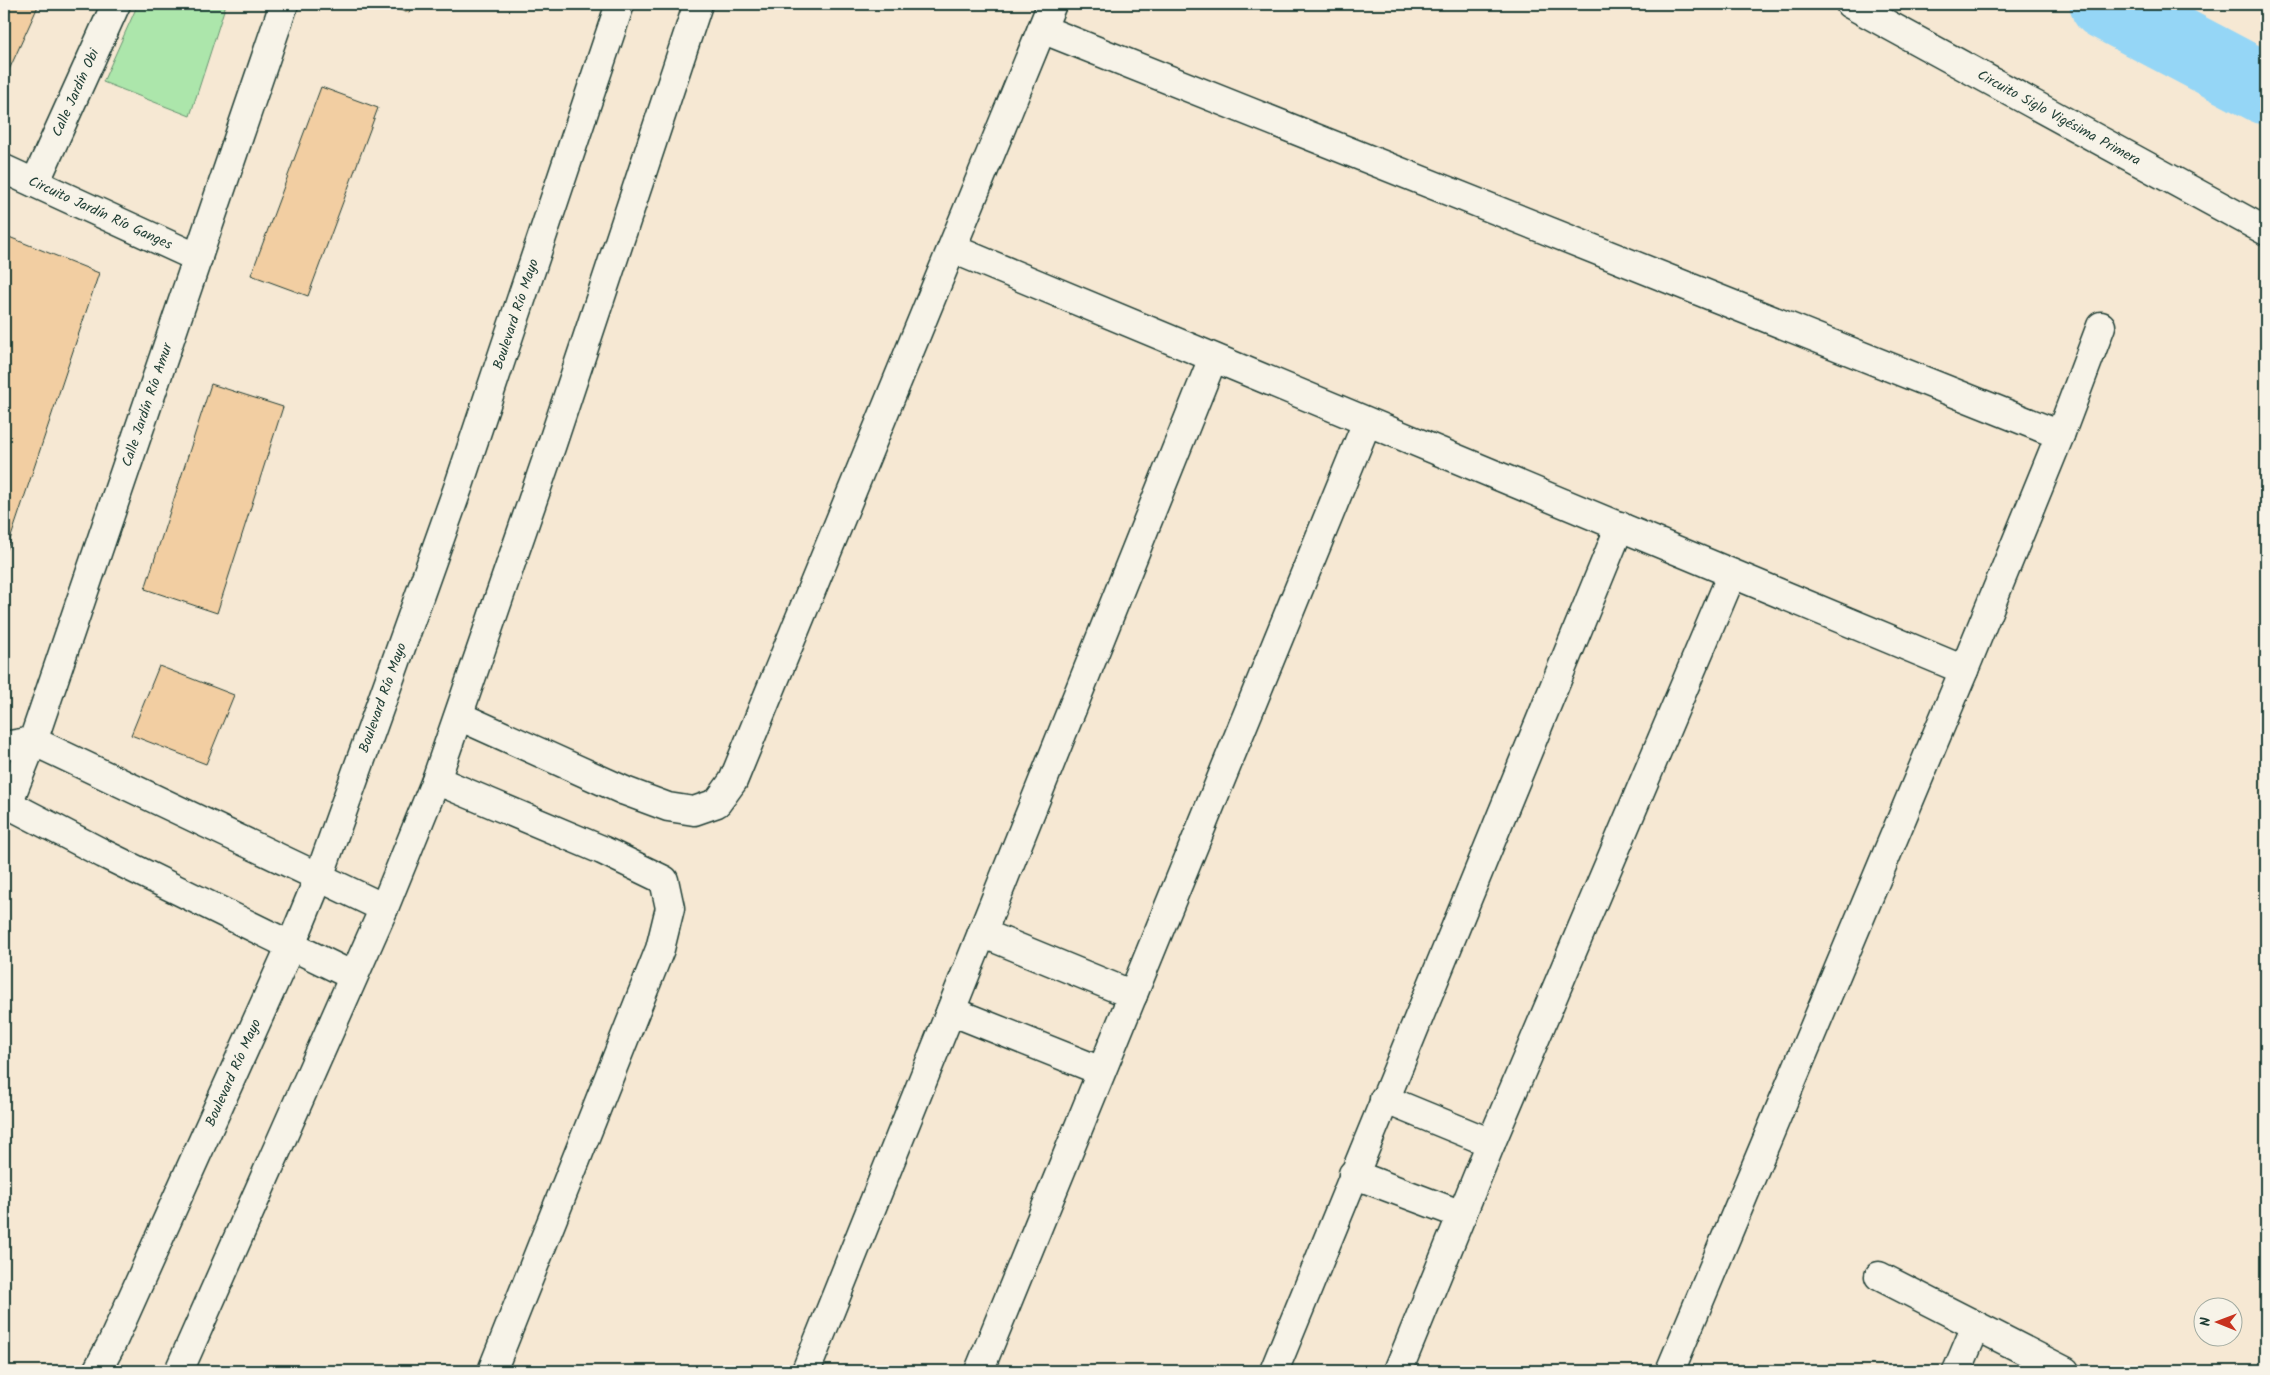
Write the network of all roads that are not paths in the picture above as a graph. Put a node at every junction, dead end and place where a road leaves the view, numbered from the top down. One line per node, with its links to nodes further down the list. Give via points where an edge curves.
1 (116, 4): 9 (street, Calle Jardín Obi)
2 (284, 4): 12 (street, Calle Jardín Río Amur)
3 (620, 4): 25 (street, Boulevard Río Mayo, via 459,485)
4 (698, 4): 20 (street)
5 (1052, 4): 7 (street)
6 (1850, 4): 10 (street, Circuito Siglo Vigésima Primera)
7 (1042, 29): 11 (street); 16 (street)
8 (4, 169): 9 (street, Circuito Jardín Río Ganges)
9 (35, 183): 12 (street, Circuito Jardín Río Ganges)
10 (2266, 231)
11 (953, 249): 14 (street); 20 (street, via 732,781 716,803 694,811 668,807)
12 (198, 258): 21 (street, Calle Jardín Río Amur)
13 (2101, 326): 16 (street)
14 (1213, 358): 15 (street); 27 (street)
15 (1367, 422): 17 (street); 30 (street)
16 (2060, 436): 19 (street)
17 (1620, 526): 18 (street); 33 (street)
18 (1732, 574): 19 (street); 34 (street)
19 (1964, 670): 46 (street)
20 (459, 716): 23 (street)
21 (33, 740): 22 (street); 24 (street, Calle Jardín Río Amur); 25 (street)
22 (4, 746)
23 (436, 780): 26 (street); 41 (street, via 602,850 664,880 670,908 660,949)
24 (5, 804): 28 (street)
25 (319, 877): 26 (street); 28 (street, Boulevard Río Mayo)
26 (384, 908): 29 (street)
27 (982, 933): 30 (street); 31 (street)
28 (291, 945): 29 (street); 39 (street, Boulevard Río Mayo)
29 (353, 976): 40 (street)
30 (1133, 996): 32 (street)
31 (951, 1011): 32 (street); 42 (street)
32 (1101, 1072): 43 (street)
33 (1384, 1099): 34 (street); 35 (street)
34 (1491, 1143): 36 (street)
35 (1353, 1174): 36 (street); 44 (street)
36 (1462, 1215): 45 (street)
37 (1879, 1276): 38 (street)
38 (1976, 1326): 47 (street); 48 (street)
39 (97, 1371)
40 (179, 1371)
41 (492, 1371)
42 (806, 1371)
43 (979, 1371)
44 (1274, 1371)
45 (1398, 1371)
46 (1670, 1371)
47 (1957, 1371)
48 (2065, 1371)

